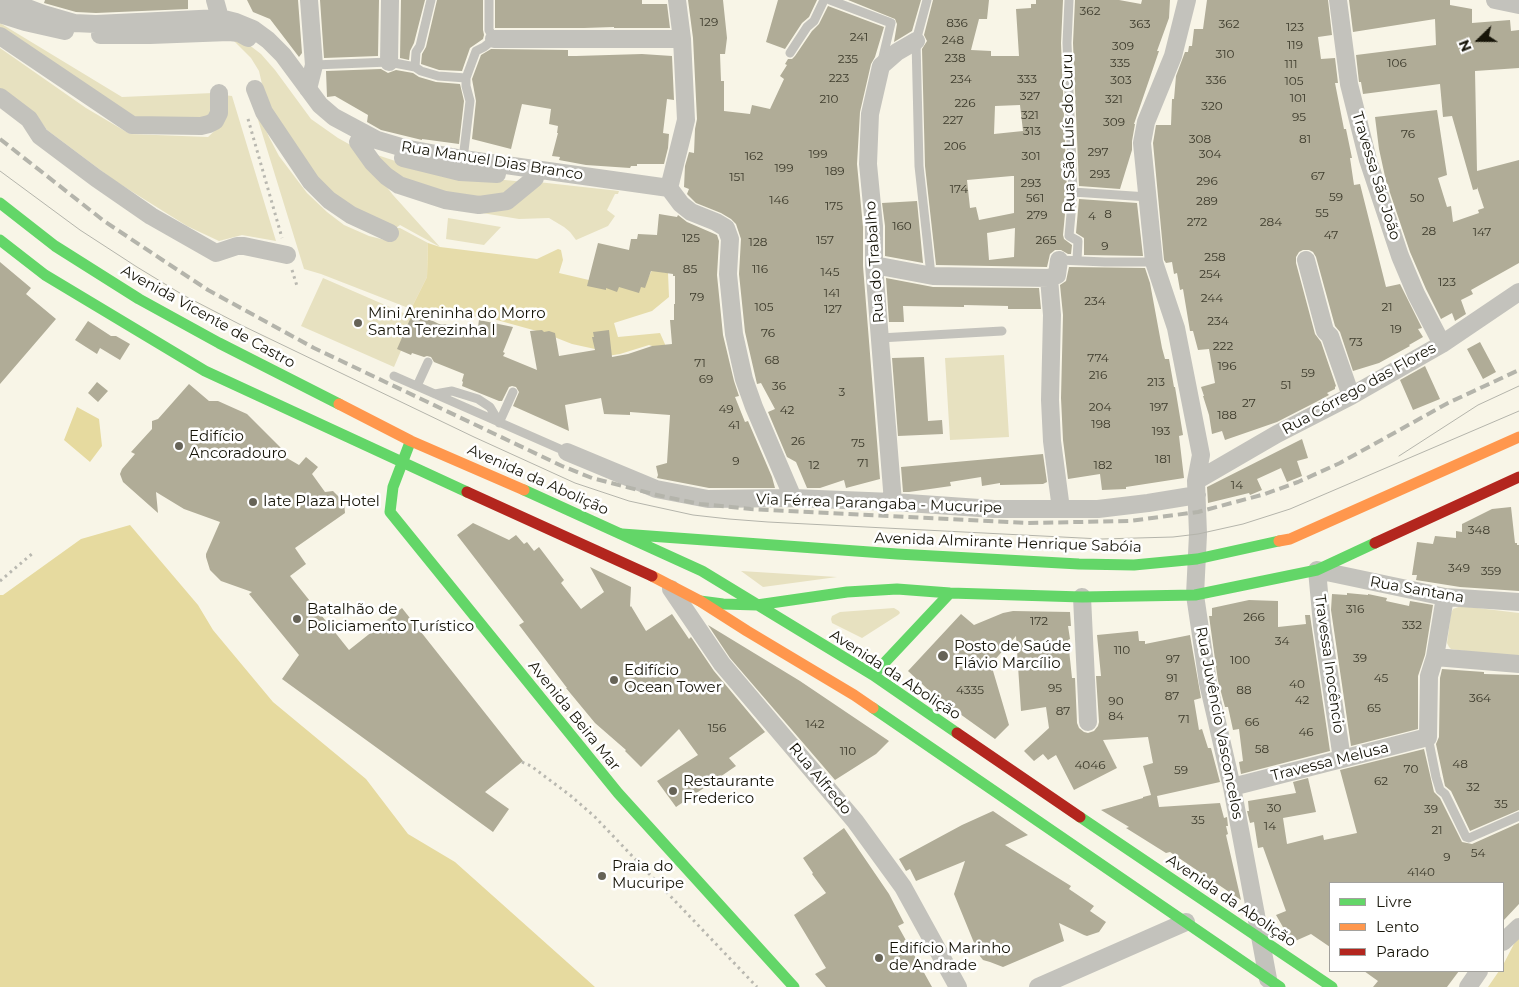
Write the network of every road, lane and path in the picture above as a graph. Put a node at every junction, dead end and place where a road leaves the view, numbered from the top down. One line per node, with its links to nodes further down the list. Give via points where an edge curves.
1 (7, 0): 15 (street, Rua Manuel Dias Branco)
2 (216, 0): 18 (street)
3 (309, 0): 25 (street)
4 (390, 0): 24 (street)
5 (431, 0): 27 (lane, via 416,52)
6 (489, 0): 20 (lane, via 489,30)
7 (677, 0): 21 (street)
8 (824, 0): 23 (lane, via 814,21)
9 (830, 0): 26 (lane, via 891,22)
10 (928, 0): 22 (lane)
11 (1069, 0): 39 (lane, Rua São Luís do Curu, via 1066,44)
12 (1187, 0): 40 (street, Rua Juvêncio Vasconcelos, via 1173,56 1146,122 1142,143)
13 (1338, 0): 56 (street, Travessa São João, via 1349,84 1368,160 1400,256)
14 (1495, 0): 16 (street)
15 (28, 4): 18 (street, Rua Manuel Dias Branco, via 74,23)
16 (1519, 5)
17 (0, 14): 34 (street, via 59,30 99,35 239,34 257,44 278,66 312,112 334,130)
18 (220, 18): 30 (street, Rua Manuel Dias Branco, via 253,29 268,40)
19 (0, 36): 31 (street, via 132,125 209,124 218,113)
20 (494, 39): 21 (street); 28 (lane, via 476,51)
21 (682, 40): 38 (street, via 686,120)
22 (916, 41): 26 (street); 50 (lane, via 919,166)
23 (790, 52)
24 (389, 62): 25 (lane); 27 (lane)
25 (314, 65): 30 (street)
26 (881, 66): 49 (street, Rua do Trabalho, via 870,114 868,164)
27 (415, 67): 28 (lane, via 438,76)
28 (466, 78): 35 (lane, via 470,101)
29 (254, 89): 42 (street, via 268,118 311,182 350,215)
30 (308, 89): 35 (street, Rua Manuel Dias Branco, via 334,117 377,140)
31 (219, 93)
32 (0, 97): 44 (street, via 29,119 40,136 96,178 151,216 216,253 244,246)
33 (245, 111): 44 (path)
34 (358, 142): 36 (street, via 395,156 460,172); 36 (street, via 373,163 399,185 445,200 479,205 507,201)
35 (463, 159): 38 (street, Rua Manuel Dias Branco)
36 (535, 178): 37 (street)
37 (618, 187)
38 (669, 188): 70 (street, via 691,212 726,228 730,239 728,274 734,334 744,379)
39 (1073, 192): 40 (lane); 46 (lane, Rua São Luís do Curu, via 1069,236 1078,240)
40 (1149, 197): 48 (street, Rua Juvêncio Vasconcelos)
41 (0, 203): 65 (main road, Avenida Vicente de Castro, via 54,246 217,347)
42 (390, 233)
43 (0, 240): 67 (main road, via 45,276 206,368)
44 (287, 255): 52 (path)
45 (1059, 260): 46 (lane); 51 (street, via 1057,275)
46 (1077, 260): 48 (lane)
47 (1306, 260): 62 (street, via 1325,331 1330,336)
48 (1154, 262): 69 (street, Rua Juvêncio Vasconcelos, via 1176,328 1201,455)
49 (874, 265): 50 (street); 55 (street, Rua do Trabalho)
50 (931, 275): 51 (street)
51 (1050, 278): 72 (street, via 1052,442)
52 (297, 286)
53 (1519, 292): 56 (street, Rua Córrego das Flores)
54 (1002, 331): 55 (lane)
55 (880, 338): 71 (street, Rua do Trabalho)
56 (1442, 344): 62 (street, Rua Córrego das Flores)
57 (428, 362): 59 (lane)
58 (394, 376): 59 (lane)
59 (417, 386): 61 (lane)
60 (513, 392): 63 (lane)
61 (434, 394): 63 (lane); 63 (lane, via 452,391 478,399 490,407)
62 (1351, 396): 69 (street, Rua Córrego das Flores, via 1277,434)
63 (499, 423): 66 (lane)
64 (1519, 437): 75 (main road, Avenida Almirante Henrique Sabóia, via 1290,539)
65 (411, 441): 67 (main road, Avenida Beira Mar); 73 (main road, Avenida da Abolição)
66 (567, 452): 70 (street, Via Férrea Parangaba - Mucuripe, via 656,489 708,499)
67 (402, 462): 78 (main road); 104 (main road, Avenida Beira Mar, via 393,487 390,512 618,793)
68 (1519, 477): 76 (main road)
69 (1197, 488): 72 (street, Via Férrea Parangaba - Mucuripe, via 1148,503 1098,509); 75 (street, Rua Juvêncio Vasconcelos)
70 (793, 498): 71 (street, Via Férrea Parangaba - Mucuripe)
71 (893, 502): 72 (street, Via Férrea Parangaba - Mucuripe, via 994,509)
72 (1061, 509)
73 (622, 534): 75 (main road, Avenida Almirante Henrique Sabóia, via 1079,564 1134,565); 86 (main road, Avenida da Abolição, via 702,570)
74 (33, 553): 77 (path)
75 (1197, 559): 80 (street, Rua Juvêncio Vasconcelos)
76 (1317, 570): 80 (main road); 82 (street, Rua Santana); 93 (street, Travessa Inocêncio)
77 (0, 581)
78 (666, 582): 83 (main road); 105 (street, Rua Alfredo, via 722,664 855,821 903,887)
79 (950, 593): 81 (main road); 86 (main road, via 897,589 847,592); 90 (main road)
80 (1195, 595): 81 (main road); 95 (street, Rua Juvêncio Vasconcelos, via 1208,683)
81 (1082, 596): 91 (street)
82 (1445, 597): 85 (street, Rua Santana); 88 (street)
83 (700, 601): 86 (main road); 97 (main road, via 854,695)
84 (386, 602): 87 (path)
85 (1519, 602)
86 (757, 605): 90 (main road, Avenida da Abolição)
87 (395, 614)
88 (1435, 657): 89 (street); 92 (street, via 1429,676)
89 (1519, 664)
90 (873, 675): 99 (main road, Avenida da Abolição)
91 (1088, 722)
92 (1428, 737): 93 (street, Travessa Melusa); 96 (lane, via 1440,790 1466,837)
93 (1342, 759): 95 (street, Travessa Melusa)
94 (522, 762): 103 (path, via 572,796 594,817)
95 (1232, 787): 99 (street, Rua Juvêncio Vasconcelos)
96 (1519, 816)
97 (1186, 922): 102 (main road); 106 (street)
98 (1519, 927): 100 (street)
99 (1261, 940): 102 (street, Rua Juvêncio Vasconcelos); 107 (main road, Avenida da Abolição)
100 (1504, 941)
101 (1479, 972): 108 (street)
102 (1274, 983)
103 (757, 987)
104 (794, 987)
105 (958, 987)
106 (1038, 987)
107 (1332, 987)
108 (1468, 987)

